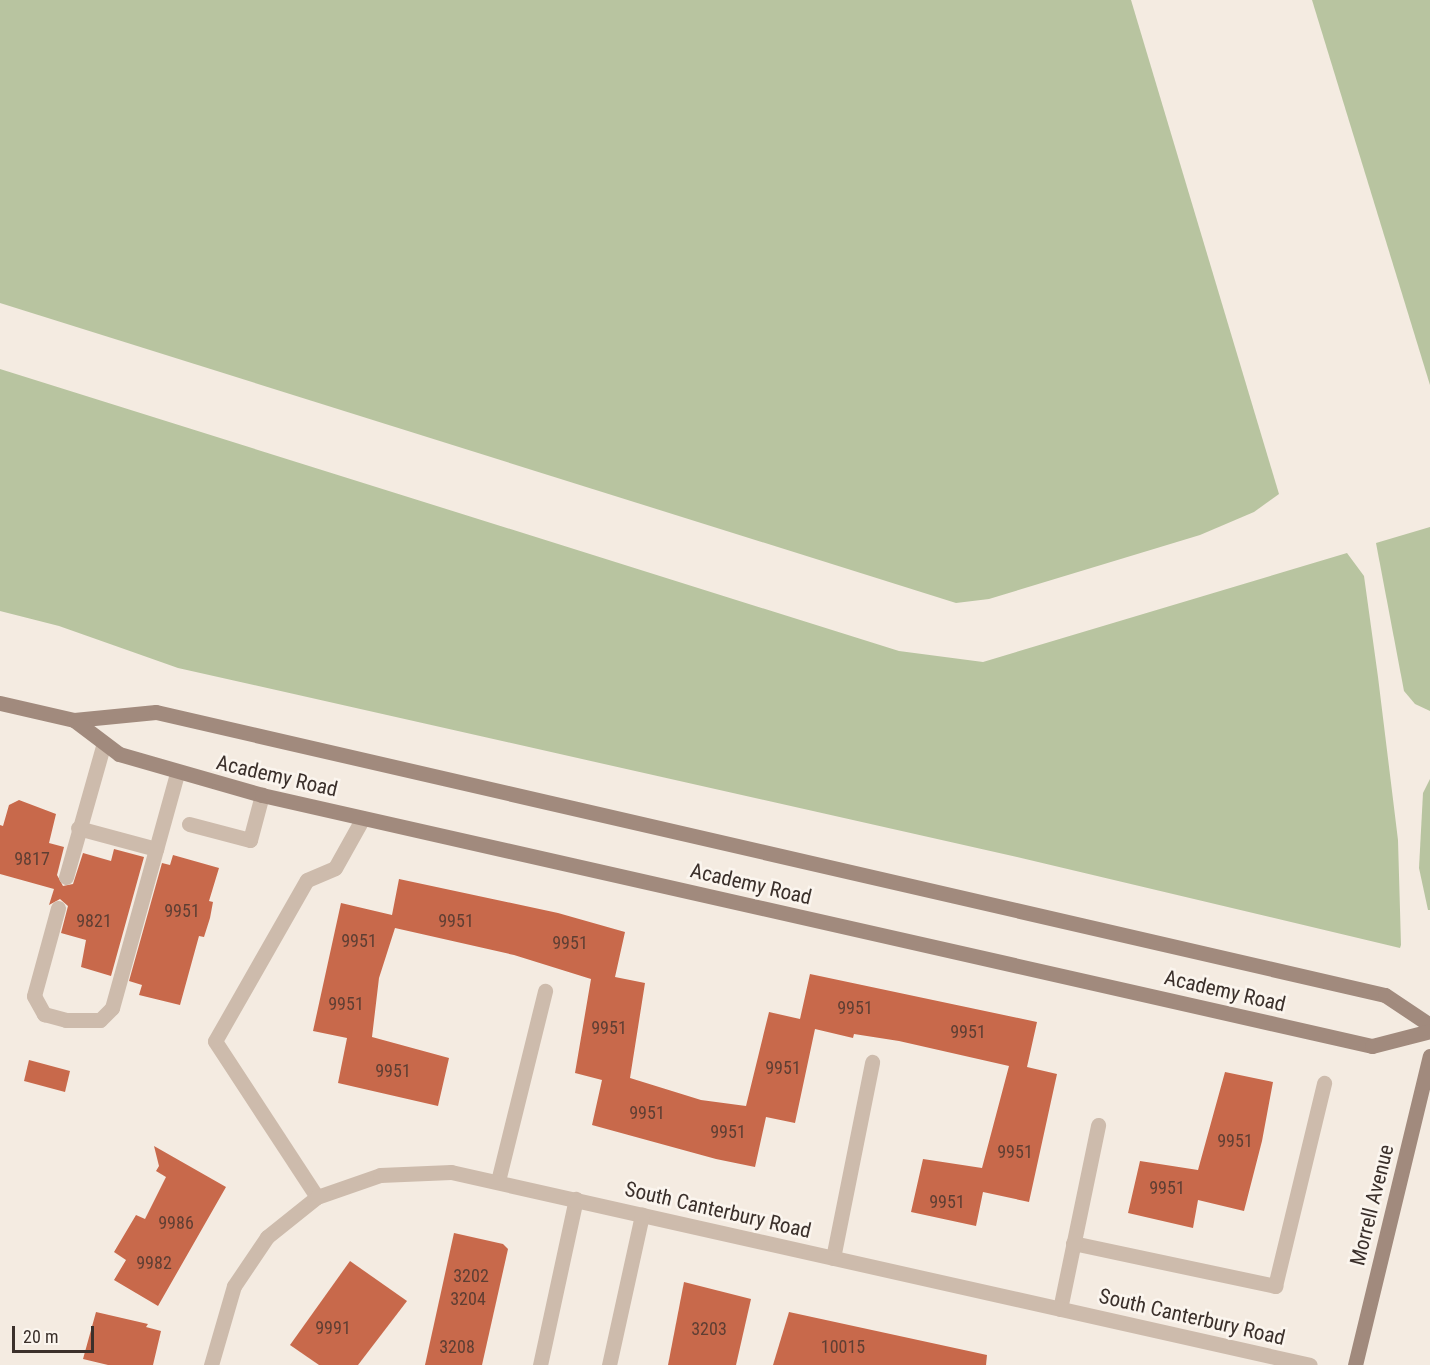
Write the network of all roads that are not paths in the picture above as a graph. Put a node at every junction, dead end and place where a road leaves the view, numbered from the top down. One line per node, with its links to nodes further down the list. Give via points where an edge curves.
1 (0, 703): 2 (main road, Academy Road)
2 (74, 720): 3 (main road, Academy Road); 13 (main road, Academy Road, via 156,712 1385,995)
3 (104, 743): 4 (main road, Academy Road, via 119,754); 8 (street)
4 (177, 773): 5 (main road, Academy Road); 9 (street)
5 (262, 795): 6 (main road, Academy Road); 7 (street, via 250,840)
6 (363, 818): 14 (main road, Academy Road, via 1372,1046); 20 (street, via 335,868 307,880 215,1041)
7 (189, 824)
8 (78, 828): 9 (street); 10 (street)
9 (156, 849): 11 (street, via 112,1008 100,1020 66,1020 44,1014 34,996)
10 (66, 877)
11 (58, 908)
12 (545, 991): 19 (street)
13 (1430, 1025)
14 (1430, 1031)
15 (1430, 1056): 30 (main road, Morrell Avenue)
16 (872, 1062): 24 (street)
17 (1324, 1083): 23 (street, via 1275,1286)
18 (1098, 1125): 23 (street)
19 (498, 1181): 20 (street, South Canterbury Road, via 451,1172 380,1175); 21 (street, South Canterbury Road)
20 (317, 1197): 26 (street, South Canterbury Road, via 267,1237 234,1286)
21 (576, 1199): 22 (street, South Canterbury Road); 27 (street)
22 (642, 1215): 24 (street, South Canterbury Road); 28 (street)
23 (1073, 1243): 25 (street)
24 (833, 1258): 25 (street, South Canterbury Road)
25 (1060, 1309): 29 (street, South Canterbury Road)
26 (211, 1365)
27 (540, 1365)
28 (609, 1365)
29 (1310, 1365)
30 (1355, 1365)

